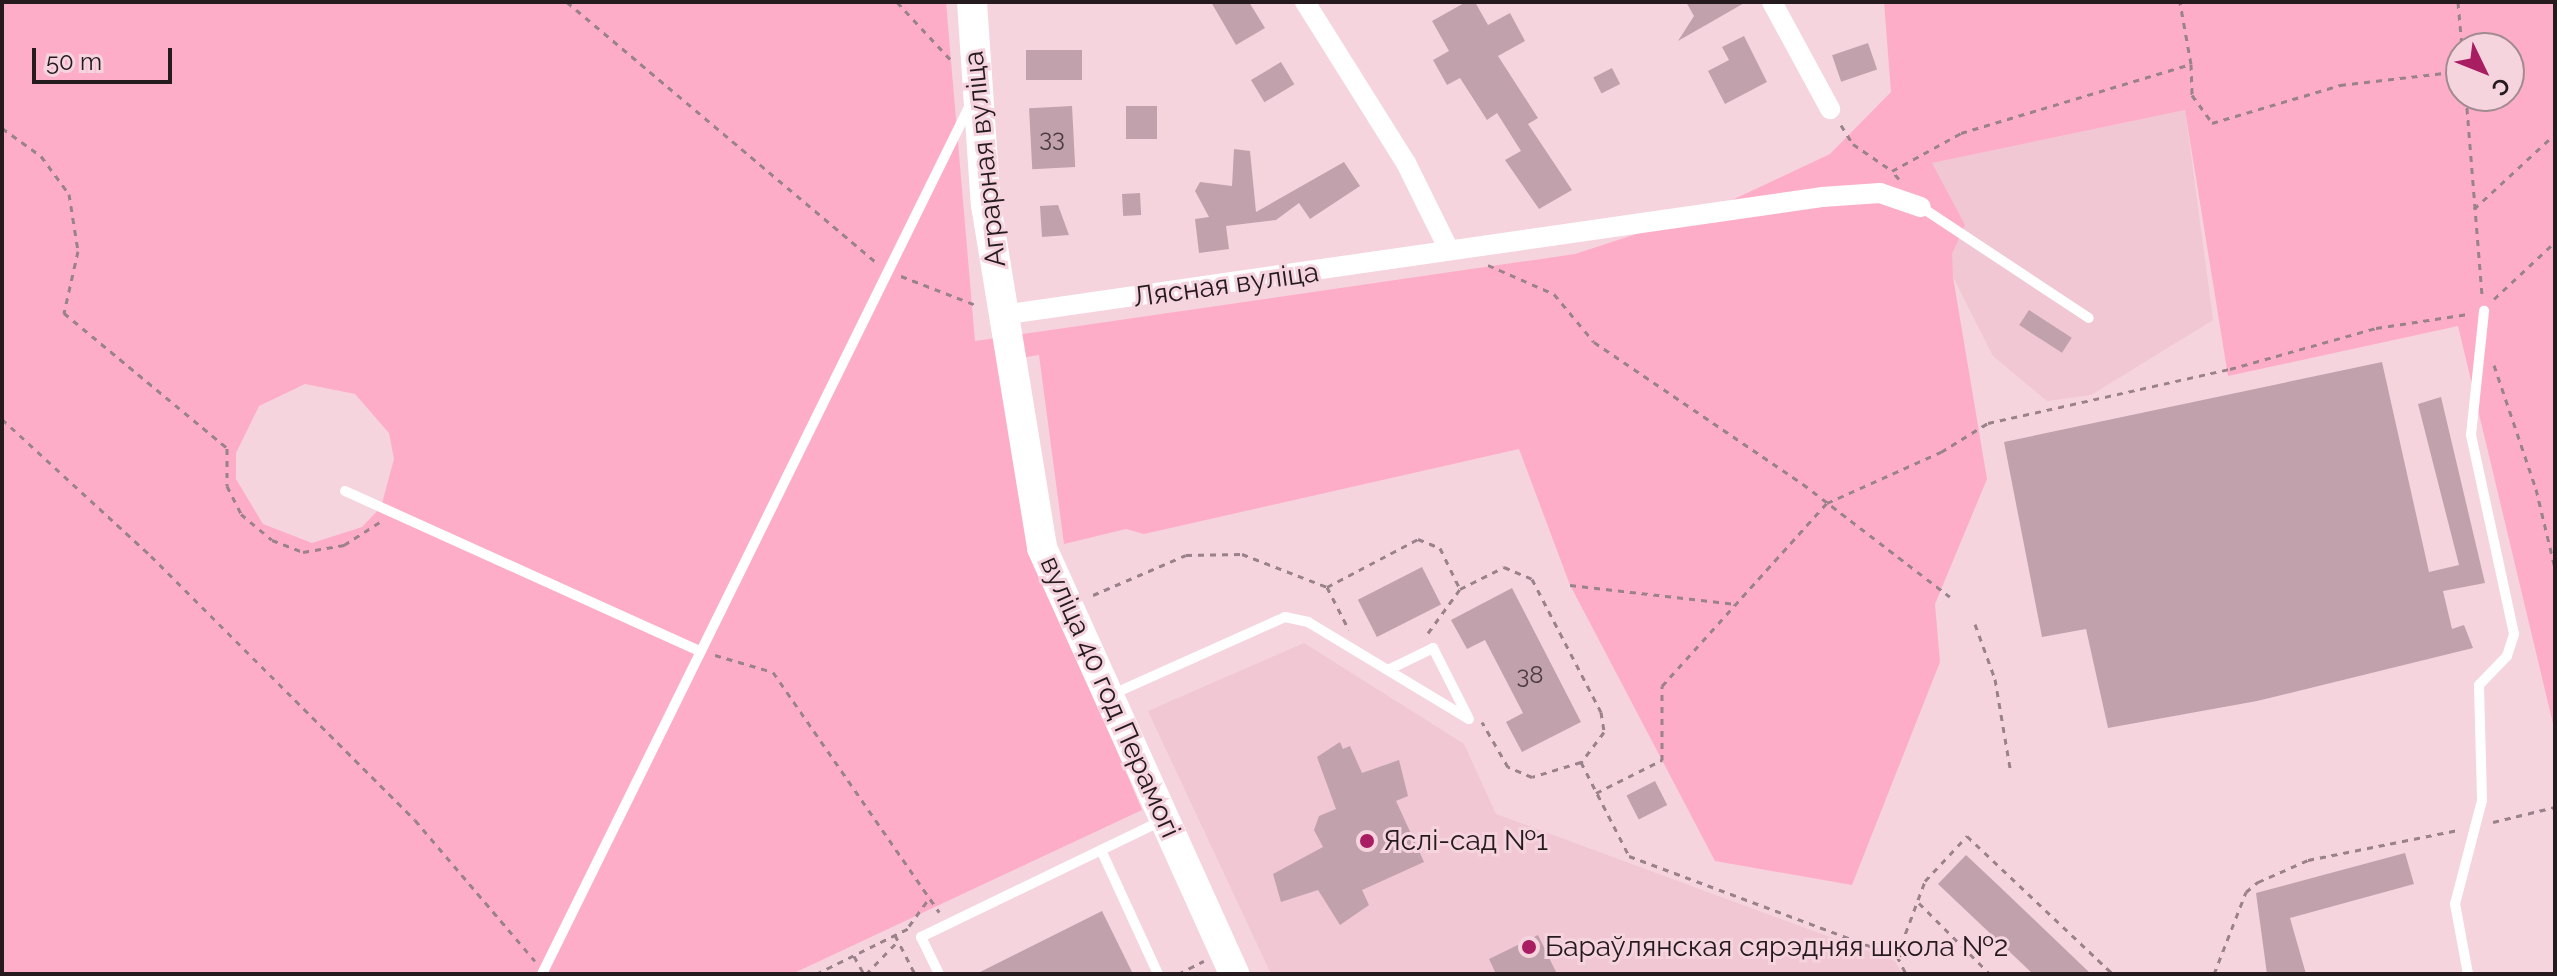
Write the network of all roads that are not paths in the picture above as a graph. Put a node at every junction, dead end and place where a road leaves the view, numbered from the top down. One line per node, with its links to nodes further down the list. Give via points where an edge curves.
1 (972, 2): 4 (street, Аграрная вуліца)
2 (1305, 2): 7 (street, via 1406,163)
3 (1772, 2): 5 (street)
4 (976, 95): 9 (street, Аграрная вуліца); 12 (lane)
5 (1830, 109)
6 (1921, 207): 7 (street, Лясная вуліца, via 1880,193); 10 (lane)
7 (1448, 248): 9 (street, Лясная вуліца, via 1251,284)
8 (2484, 311): 21 (lane, via 2471,435 2514,634 2507,656 2479,685 2482,800 2455,904)
9 (1002, 315): 14 (street, вуліца 40 год Перамогі, via 1042,548)
10 (2089, 318)
11 (345, 491): 12 (lane)
12 (699, 651): 18 (lane)
13 (1390, 669): 13 (lane, via 1456,711 1469,719 1433,648); 14 (lane, via 1308,622 1285,617)
14 (1107, 697): 15 (street, вуліца 40 год Перамогі)
15 (1165, 820): 16 (lane); 17 (street, вуліца 40 год Перамогі)
16 (1101, 850): 19 (lane, via 921,937); 20 (lane)
17 (1222, 966)
18 (543, 972)
19 (939, 974)
20 (1158, 974)
21 (2468, 974)

